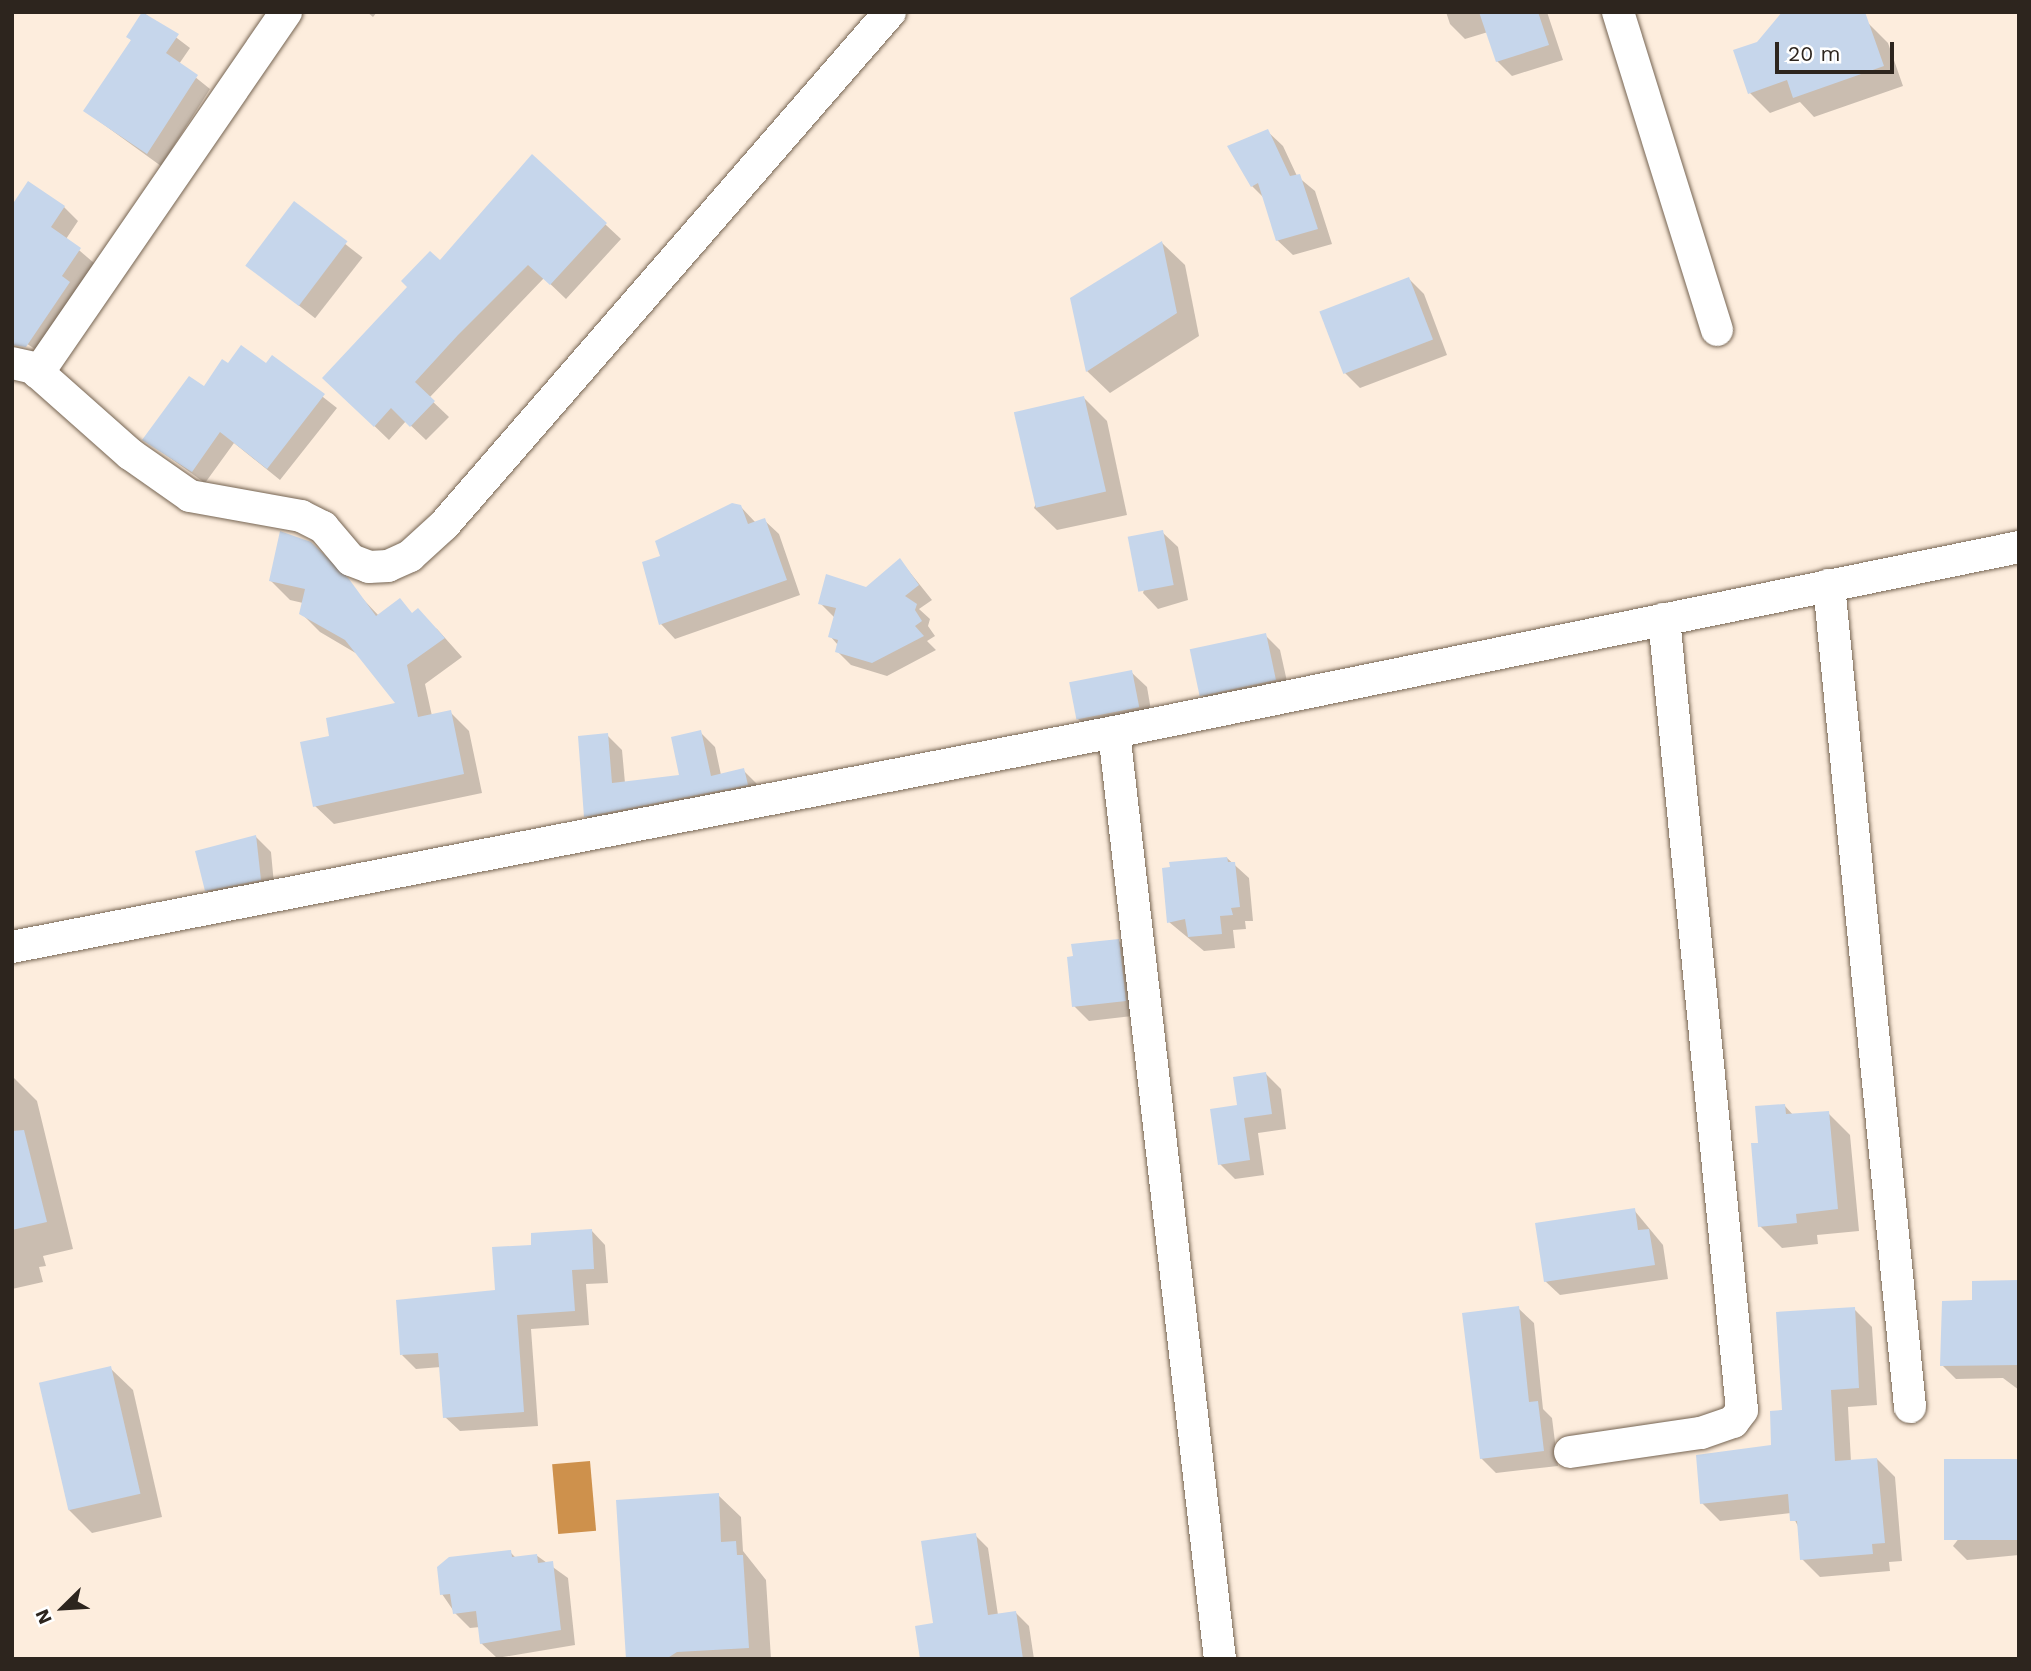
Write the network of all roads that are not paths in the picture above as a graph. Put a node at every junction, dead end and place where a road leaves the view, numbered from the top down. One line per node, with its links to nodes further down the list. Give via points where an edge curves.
1 (286, 12): 5 (street)
2 (890, 12): 5 (street, via 444,524 410,556 387,566 369,567 351,559 323,527 301,516 190,496 130,454)
3 (1618, 12): 4 (street)
4 (1717, 330)
5 (25, 368)
6 (2019, 547): 7 (street)
7 (1829, 585): 8 (street); 11 (street)
8 (1664, 619): 9 (street); 12 (street, via 1742,1410 1733,1422 1701,1433)
9 (1114, 732): 10 (street); 13 (street)
10 (12, 947)
11 (1910, 1407)
12 (1570, 1452)
13 (1220, 1659)

